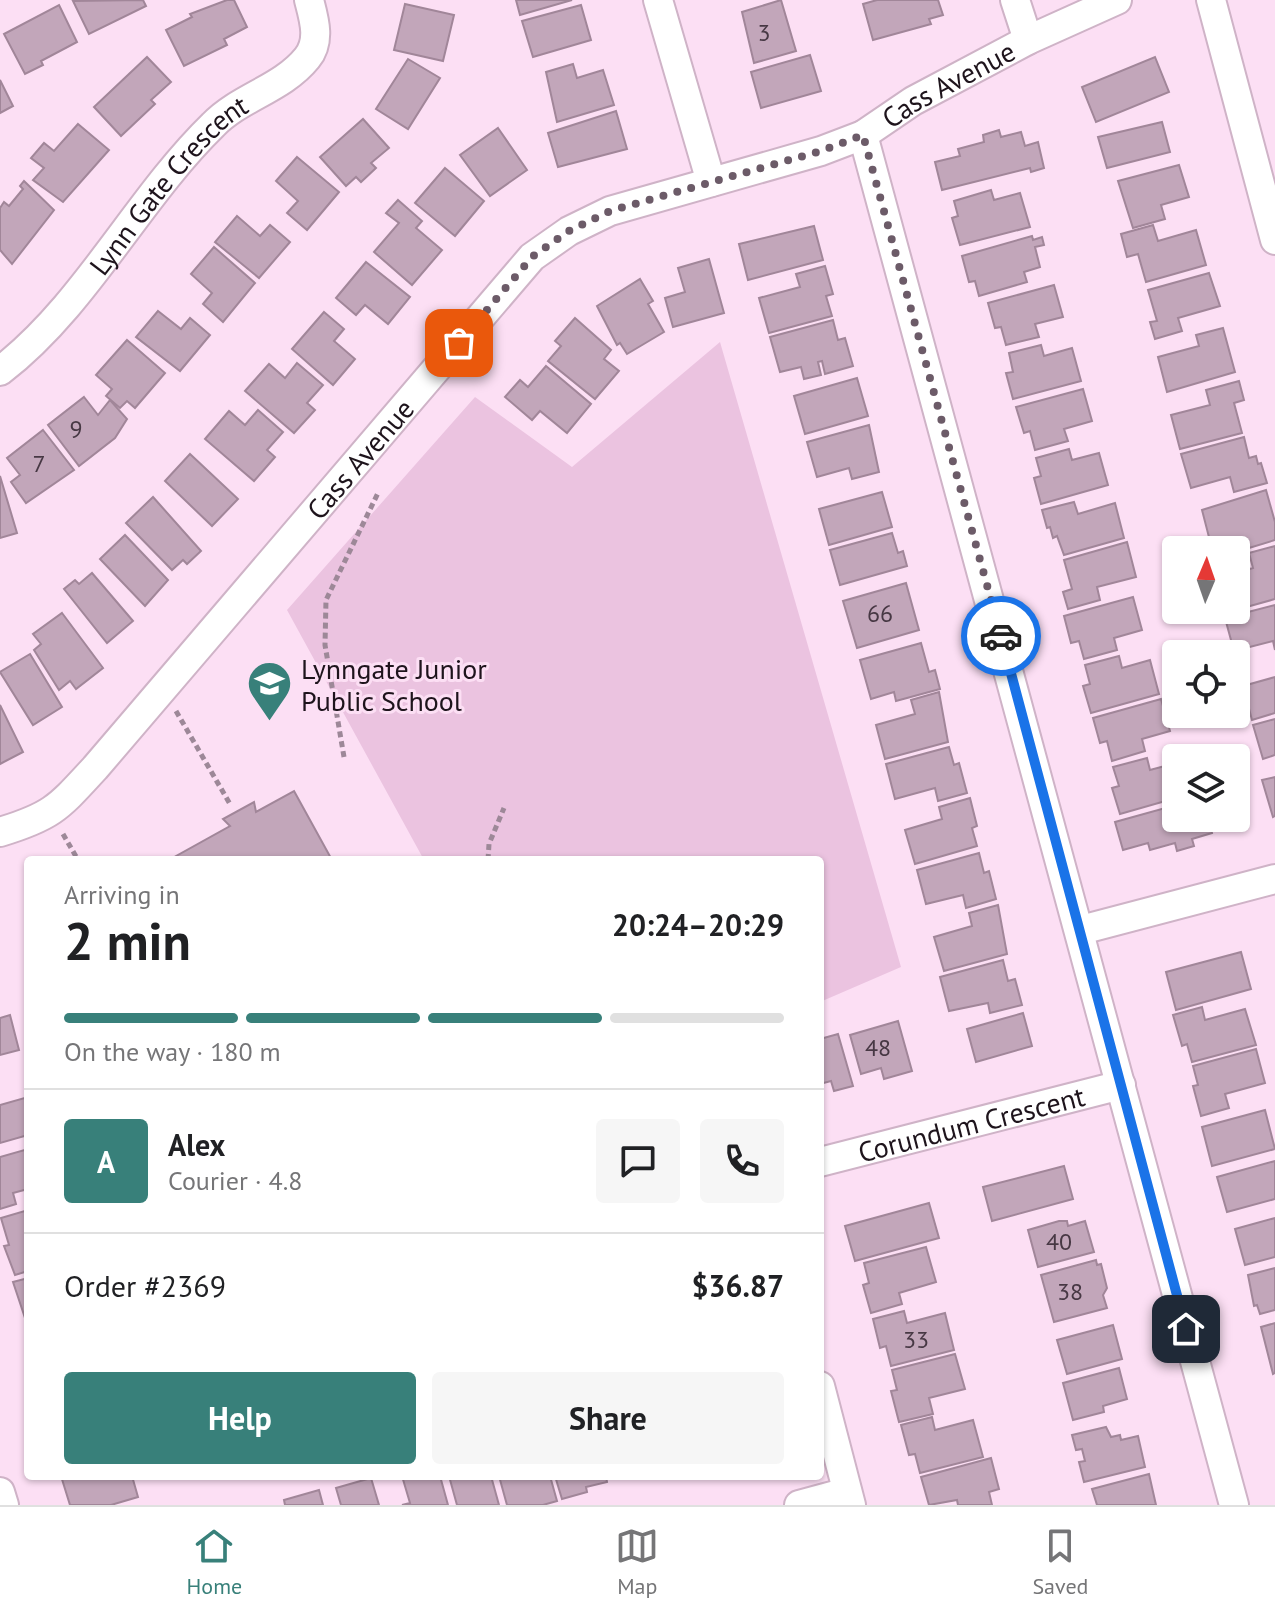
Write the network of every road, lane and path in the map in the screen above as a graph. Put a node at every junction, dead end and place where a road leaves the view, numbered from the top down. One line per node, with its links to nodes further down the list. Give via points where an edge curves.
1 (309, 0): 10 (street, Lynn Gate Crescent, via 317,28 310,55 293,73 244,100 213,125 64,306)
2 (658, 0): 8 (street)
3 (1015, 0): 6 (street)
4 (1117, 0): 6 (street, Cass Avenue)
5 (1211, 0): 9 (street)
6 (1028, 40): 7 (street, Cass Avenue, via 913,101)
7 (863, 135): 8 (street, Cass Avenue); 19 (street)
8 (711, 182): 12 (street, Cass Avenue, via 610,211 532,257)
9 (1275, 240)
10 (0, 371)
11 (378, 493): 13 (path, via 326,600 325,645)
12 (163, 689): 14 (path); 16 (street, Cass Avenue, via 59,806 38,821)
13 (344, 757)
14 (230, 804)
15 (504, 808): 17 (path)
16 (0, 832)
17 (488, 856)
18 (1275, 879): 19 (street)
19 (1081, 930): 20 (street)
20 (1121, 1085): 21 (street, Corundum Crescent); 27 (street)
21 (824, 1161)
22 (824, 1401): 24 (street)
23 (0, 1492): 25 (street)
24 (849, 1498): 26 (street)
25 (4, 1505)
26 (799, 1505)
27 (1234, 1505)

